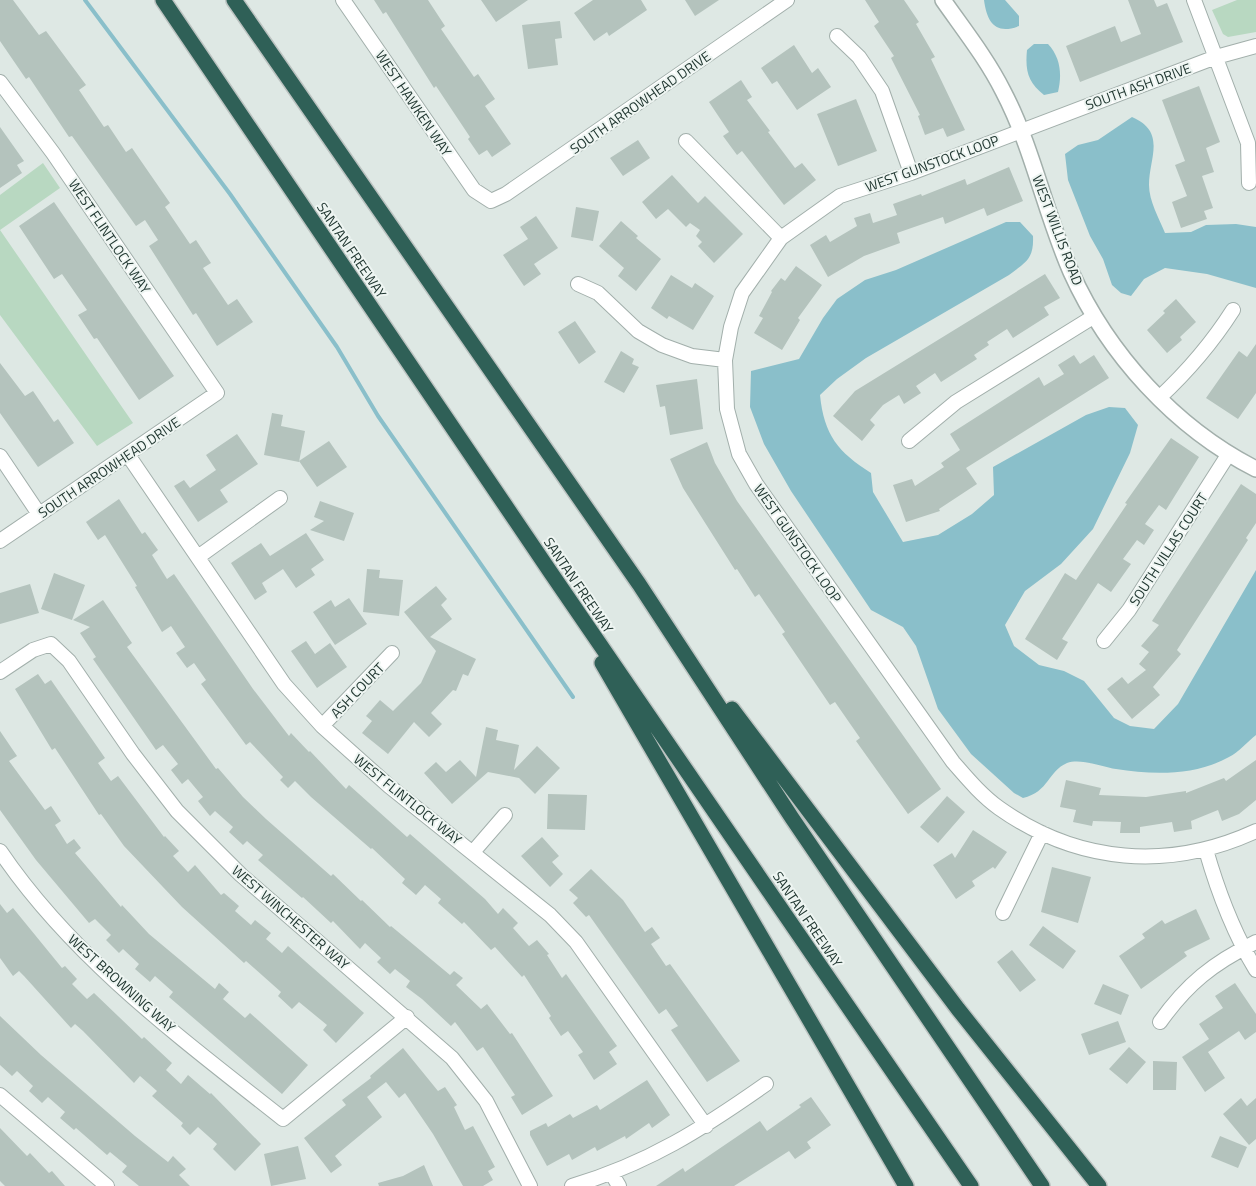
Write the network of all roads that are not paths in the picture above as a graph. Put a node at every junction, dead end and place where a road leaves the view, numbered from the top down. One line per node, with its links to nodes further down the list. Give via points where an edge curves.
1 (163, 0): 32 (highway, SANTAN FREEWAY)
2 (235, 0): 33 (highway)
3 (344, 0): 15 (street, WEST HAWKEN WAY, via 474,190)
4 (943, 0): 11 (street, WEST WILLIS ROAD, via 982,54 1004,91)
5 (1194, 0): 9 (street)
6 (778, 3): 15 (street, SOUTH ARROWHEAD DRIVE, via 506,194)
7 (838, 36): 13 (street, via 859,57 882,91)
8 (1256, 46): 9 (street, SOUTH ASH DRIVE)
9 (1216, 57): 11 (street, SOUTH ASH DRIVE); 14 (street, via 1248,143)
10 (0, 82): 21 (street, WEST FLINTLOCK WAY, via 53,153)
11 (1021, 130): 13 (street, WEST GUNSTOCK LOOP); 19 (street, WEST WILLIS ROAD, via 1070,270)
12 (686, 141): 16 (street)
13 (911, 173): 16 (street, WEST GUNSTOCK LOOP, via 840,196)
14 (1249, 183)
15 (491, 201)
16 (781, 238): 20 (street, WEST GUNSTOCK LOOP, via 742,293)
17 (578, 284): 20 (street, via 598,293 638,331 662,345 692,356)
18 (1233, 310): 22 (street, via 1214,340)
19 (1093, 317): 22 (street, WEST WILLIS ROAD); 23 (street, via 956,402)
20 (725, 360): 40 (street, WEST GUNSTOCK LOOP, via 728,409 739,454 756,484 952,762 999,808)
21 (217, 393): 24 (street, SOUTH ARROWHEAD DRIVE)
22 (1159, 398): 25 (street, WEST WILLIS ROAD)
23 (909, 441)
24 (128, 455): 29 (street, SOUTH ARROWHEAD DRIVE); 31 (street, WEST FLINTLOCK WAY)
25 (1228, 455): 27 (street, WEST WILLIS ROAD); 34 (street, SOUTH VILLAS COURT, via 1129,610)
26 (0, 456): 29 (street)
27 (1256, 469)
28 (280, 498): 31 (street)
29 (39, 514): 30 (street, SOUTH ARROWHEAD DRIVE)
30 (0, 541)
31 (198, 557): 37 (street, WEST FLINTLOCK WAY, via 284,684)
32 (550, 572): 57 (highway); 58 (highway, SANTAN FREEWAY)
33 (639, 584): 59 (highway); 60 (highway, via 958,1009)
34 (1104, 641)
35 (392, 653): 37 (street, ASH COURT)
36 (0, 672): 48 (street, WEST WINCHESTER WAY, via 33,650 51,644 69,661 177,811 241,875)
37 (322, 726): 43 (street, WEST FLINTLOCK WAY, via 390,786)
38 (505, 815): 43 (street)
39 (1256, 831): 41 (street, WEST GUNSTOCK LOOP)
40 (1042, 833): 41 (street, WEST GUNSTOCK LOOP, via 1082,848 1124,856 1169,857); 44 (street)
41 (1206, 850): 46 (street, via 1226,912)
42 (0, 851): 48 (street, WEST BROWNING WAY, via 59,925 132,996 282,1119)
43 (473, 852): 52 (street, WEST FLINTLOCK WAY, via 550,915 576,942)
44 (1003, 912)
45 (1256, 942): 46 (street)
46 (1243, 948): 47 (street); 49 (street, via 1197,977)
47 (1256, 970)
48 (407, 1017): 55 (street, WEST WINCHESTER WAY, via 452,1058 486,1101)
49 (1160, 1022)
50 (766, 1084): 52 (street)
51 (0, 1094): 54 (street)
52 (706, 1126): 53 (street)
53 (615, 1180): 56 (street)
54 (106, 1186)
55 (530, 1186)
56 (572, 1186)
57 (906, 1186)
58 (971, 1186)
59 (1042, 1186)
60 (1099, 1186)

